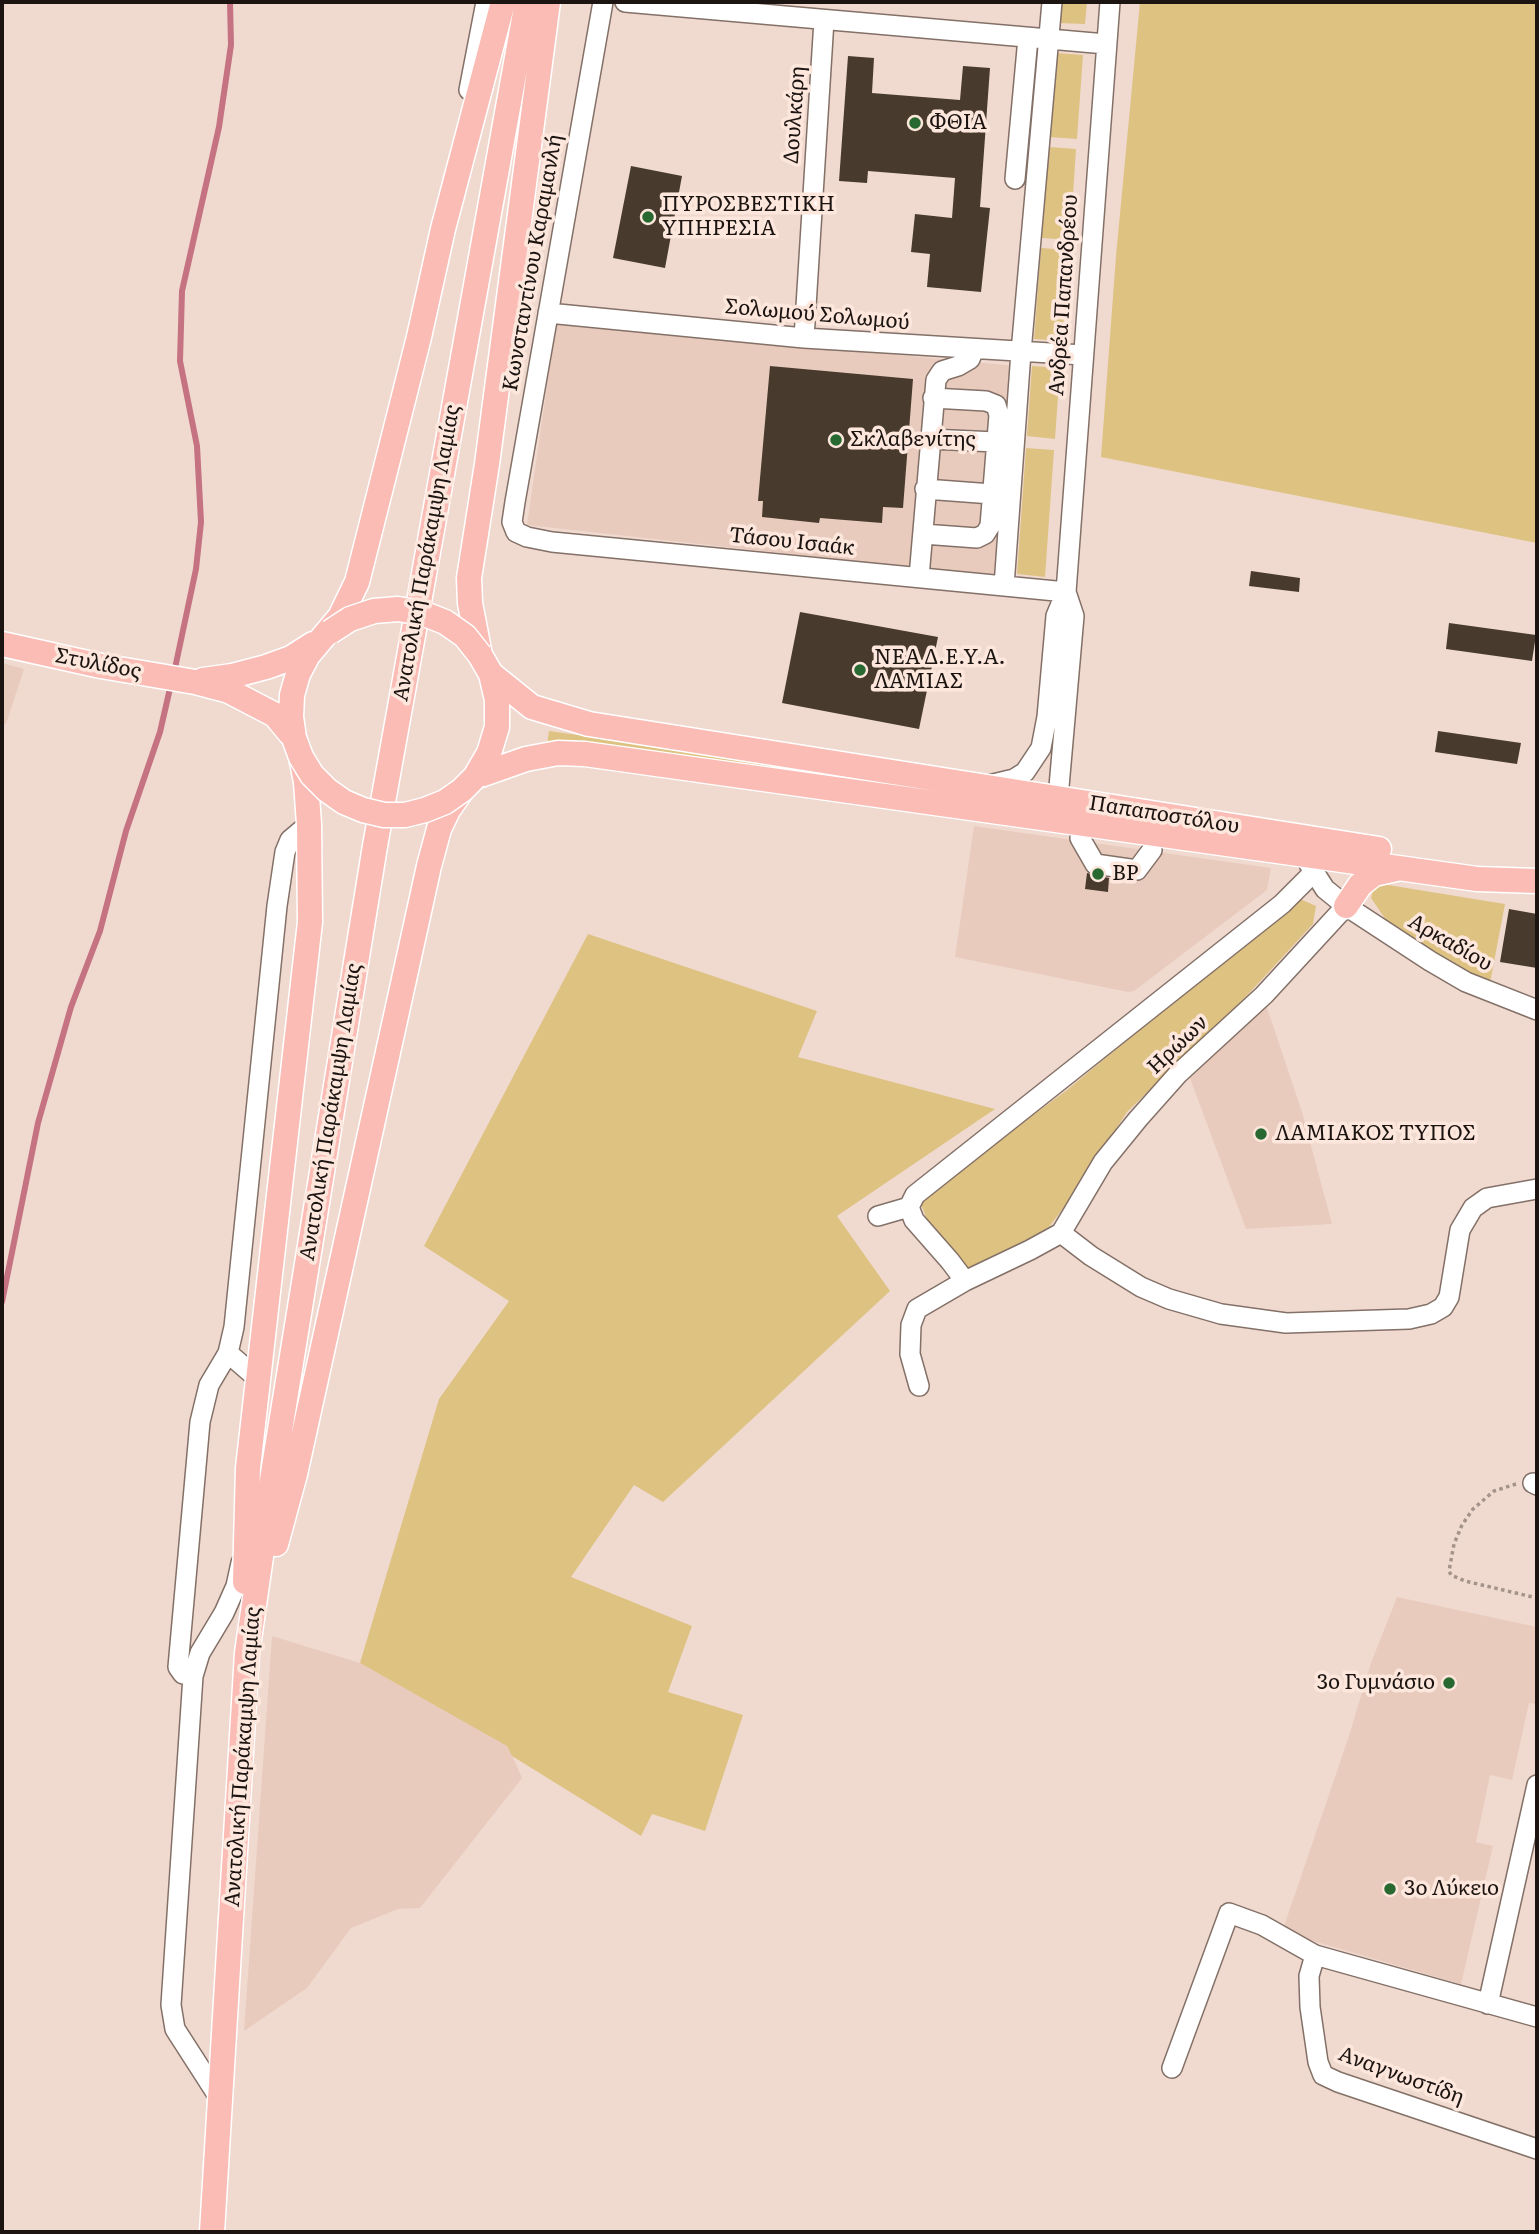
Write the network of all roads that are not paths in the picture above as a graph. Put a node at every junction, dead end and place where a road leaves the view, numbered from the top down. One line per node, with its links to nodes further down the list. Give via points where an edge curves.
1 (486, 2): 14 (street)
2 (503, 2): 14 (main road)
3 (527, 2): 55 (main road, Ανατολική Παράκαμψη Λαμίας, via 374,846)
4 (548, 2): 32 (main road, via 469,578 470,603)
5 (603, 2): 15 (street, Κωνσταντίνου Καραμανλή)
6 (625, 2): 9 (street)
7 (1052, 2): 11 (street)
8 (1110, 2): 12 (street, Ανδρέα Παπανδρέου)
9 (824, 20): 10 (street); 16 (street, Δουλκάρη)
10 (1028, 38): 11 (street); 13 (street)
11 (1049, 40): 12 (street); 18 (street)
12 (1106, 44): 19 (street, Ανδρέα Παπανδρέου)
13 (1015, 179)
14 (443, 229): 30 (main road, via 357,582)
15 (548, 313): 16 (street, Σολωμού Σολωμού); 25 (street, Κωνσταντίνου Καραμανλή, via 512,522)
16 (804, 338): 17 (street, Σολωμού Σολωμού)
17 (974, 349): 18 (street, Σολωμού Σολωμού); 20 (street, via 970,359 942,371)
18 (1021, 352): 19 (street, Σολωμού Σολωμού); 28 (street)
19 (1083, 355): 29 (street, Ανδρέα Παπανδρέου)
20 (933, 398): 21 (street); 22 (street, via 996,405)
21 (930, 439): 22 (street); 23 (street)
22 (996, 442): 24 (street)
23 (925, 489): 24 (street); 26 (street)
24 (992, 494): 26 (street, via 990,526 985,534 976,538)
25 (516, 531): 27 (street, Τάσου Ισαάκ, via 552,542)
26 (923, 534): 27 (street)
27 (919, 578): 28 (street, Τάσου Ισαάκ)
28 (1004, 586): 29 (street, Τάσου Ισαάκ)
29 (1066, 592): 36 (street, Ανδρέα Παπανδρέου, via 1056,616 1041,748 1025,772); 37 (street, Ανδρέα Παπανδρέου, via 1074,616)
30 (325, 636): 32 (main road, bridge, via 350,619 374,611 422,613 464,636); 33 (main road, Στυλίδος, via 291,658 266,667); 34 (main road, via 308,655 292,695)
31 (2, 645): 33 (main road, Στυλίδος)
32 (485, 664): 35 (main road, via 497,700 497,727 489,753); 36 (main road, Παπαποστόλου, via 532,707 589,724)
33 (195, 682): 34 (main road, Στυλίδος, via 229,691 275,715)
34 (298, 748): 35 (main road, bridge, via 312,775 327,790 344,802 384,815 425,810 445,802); 38 (main road)
35 (468, 784): 37 (main road, Παπαποστόλου, via 526,758 585,754 897,797); 55 (main road, via 448,810 429,866 295,1474)
36 (986, 786): 37 (main road, Παπαποστόλου)
37 (1052, 808): 41 (main road, Παπαποστόλου)
38 (309, 824): 51 (street, via 290,840 283,866); 52 (main road, via 310,922)
39 (1080, 838): 40 (street, via 1095,864 1137,870)
40 (1152, 850)
41 (1311, 856): 42 (main road, Παπαποστόλου); 43 (main road, Παπαποστόλου, via 1480,864); 44 (street, Αρκαδίου, via 1325,889); 47 (street, via 1272,912 915,1195)
42 (1403, 868): 43 (main road, Παπαποστόλου, via 1477,879); 44 (main road, via 1374,874)
43 (1537, 881)
44 (1346, 906): 45 (street, Αρκαδίου, via 1466,982); 49 (street, Ηρώων, via 1264,995 1178,1074 1138,1119 1102,1162)
45 (1537, 1010)
46 (1537, 1189): 49 (street, via 1487,1198 1473,1208 1460,1230 1449,1297 1443,1307 1409,1319 1286,1322 1221,1314 1141,1287)
47 (909, 1207): 48 (street); 50 (street, via 914,1220)
48 (878, 1216)
49 (1061, 1233): 50 (street)
50 (965, 1282): 53 (street, via 917,1309 910,1354)
51 (228, 1353): 52 (street); 56 (street, via 209,1385 200,1422 178,1667 183,1675)
52 (258, 1379): 54 (main road)
53 (919, 1386)
54 (245, 1549): 55 (main road); 56 (street, via 236,1586)
55 (247, 1653): 62 (main road, Ανατολική Παράκαμψη Λαμίας)
56 (192, 1676): 62 (street, via 171,2005 175,2029)
57 (1537, 1785): 59 (street)
58 (1315, 1955): 59 (street); 61 (street, via 1262,1925 1229,1913); 63 (street, Αναγνωστίδη, via 1309,1976 1310,2007 1323,2075)
59 (1488, 2004): 60 (street)
60 (1537, 2017)
61 (1172, 2068)
62 (220, 2099): 64 (main road, Ανατολική Παράκαμψη Λαμίας)
63 (1537, 2149)
64 (212, 2232)

